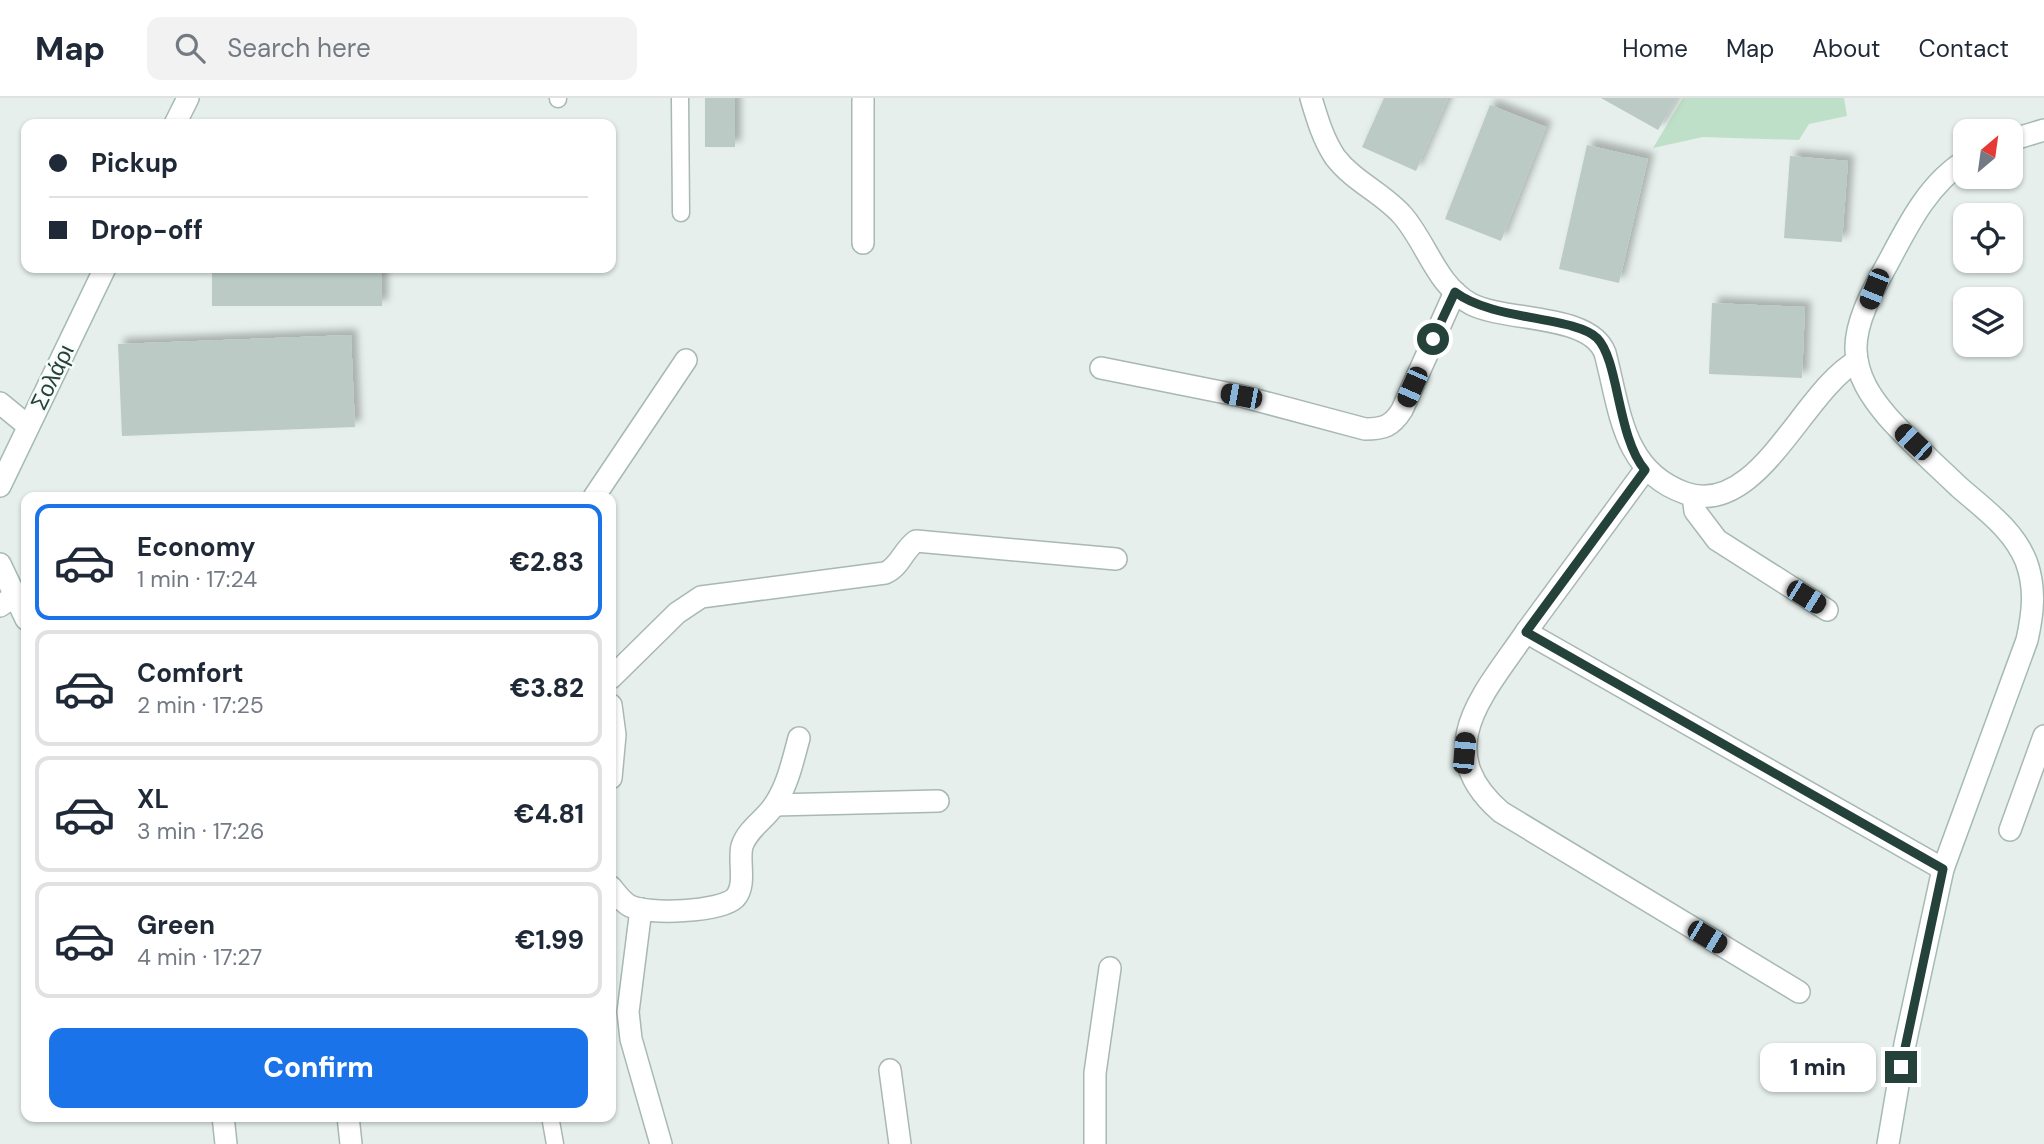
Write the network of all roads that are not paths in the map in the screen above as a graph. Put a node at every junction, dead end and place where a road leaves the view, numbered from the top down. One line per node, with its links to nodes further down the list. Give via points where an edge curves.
1 (187, 98): 5 (street)
2 (680, 98): 9 (lane)
3 (863, 98): 10 (street)
4 (1311, 98): 12 (street, via 1336,158 1401,213)
5 (177, 119)
6 (2044, 130): 7 (street)
7 (2023, 136)
8 (1953, 171): 14 (street, via 1941,180 1900,239 1864,313)
9 (681, 213)
10 (863, 243)
11 (103, 273): 17 (street, Σολάρι)
12 (1455, 292): 15 (street, via 1402,410 1389,426 1379,429); 18 (street, via 1487,310 1578,329 1597,338 1630,443)
13 (685, 360): 20 (street)
14 (1857, 361): 21 (street, via 1826,384 1751,476 1717,496); 24 (street, via 1876,403 1997,519)
15 (1101, 368)
16 (0, 404): 17 (street)
17 (28, 426): 19 (street, Σολάρι)
18 (1645, 470): 21 (street); 28 (street)
19 (0, 486)
20 (597, 492)
21 (1693, 496): 26 (street, via 1695,511 1717,541)
22 (1116, 559): 29 (street, via 916,541 885,573 701,597 677,613)
23 (0, 564): 25 (street)
24 (2036, 566): 35 (street, via 2027,640)
25 (4, 600): 27 (street)
26 (1827, 610)
27 (21, 615)
28 (1526, 632): 35 (street); 39 (street, via 1466,729 1466,763 1481,795 1501,812)
29 (616, 673)
30 (2044, 736): 34 (street)
31 (799, 738): 33 (street)
32 (938, 801): 33 (street)
33 (775, 805): 37 (street, via 745,839 739,892 730,901 663,913)
34 (2010, 831)
35 (1943, 869): 51 (street)
36 (616, 892): 37 (street)
37 (641, 909): 40 (street)
38 (1110, 968): 50 (street, via 1096,1061)
39 (1799, 992)
40 (620, 1013): 48 (street)
41 (890, 1070): 49 (street)
42 (224, 1122): 45 (street)
43 (349, 1122): 46 (street)
44 (551, 1122): 47 (lane)
45 (226, 1144)
46 (351, 1144)
47 (555, 1144)
48 (661, 1144)
49 (900, 1144)
50 (1096, 1144)
51 (1888, 1144)

